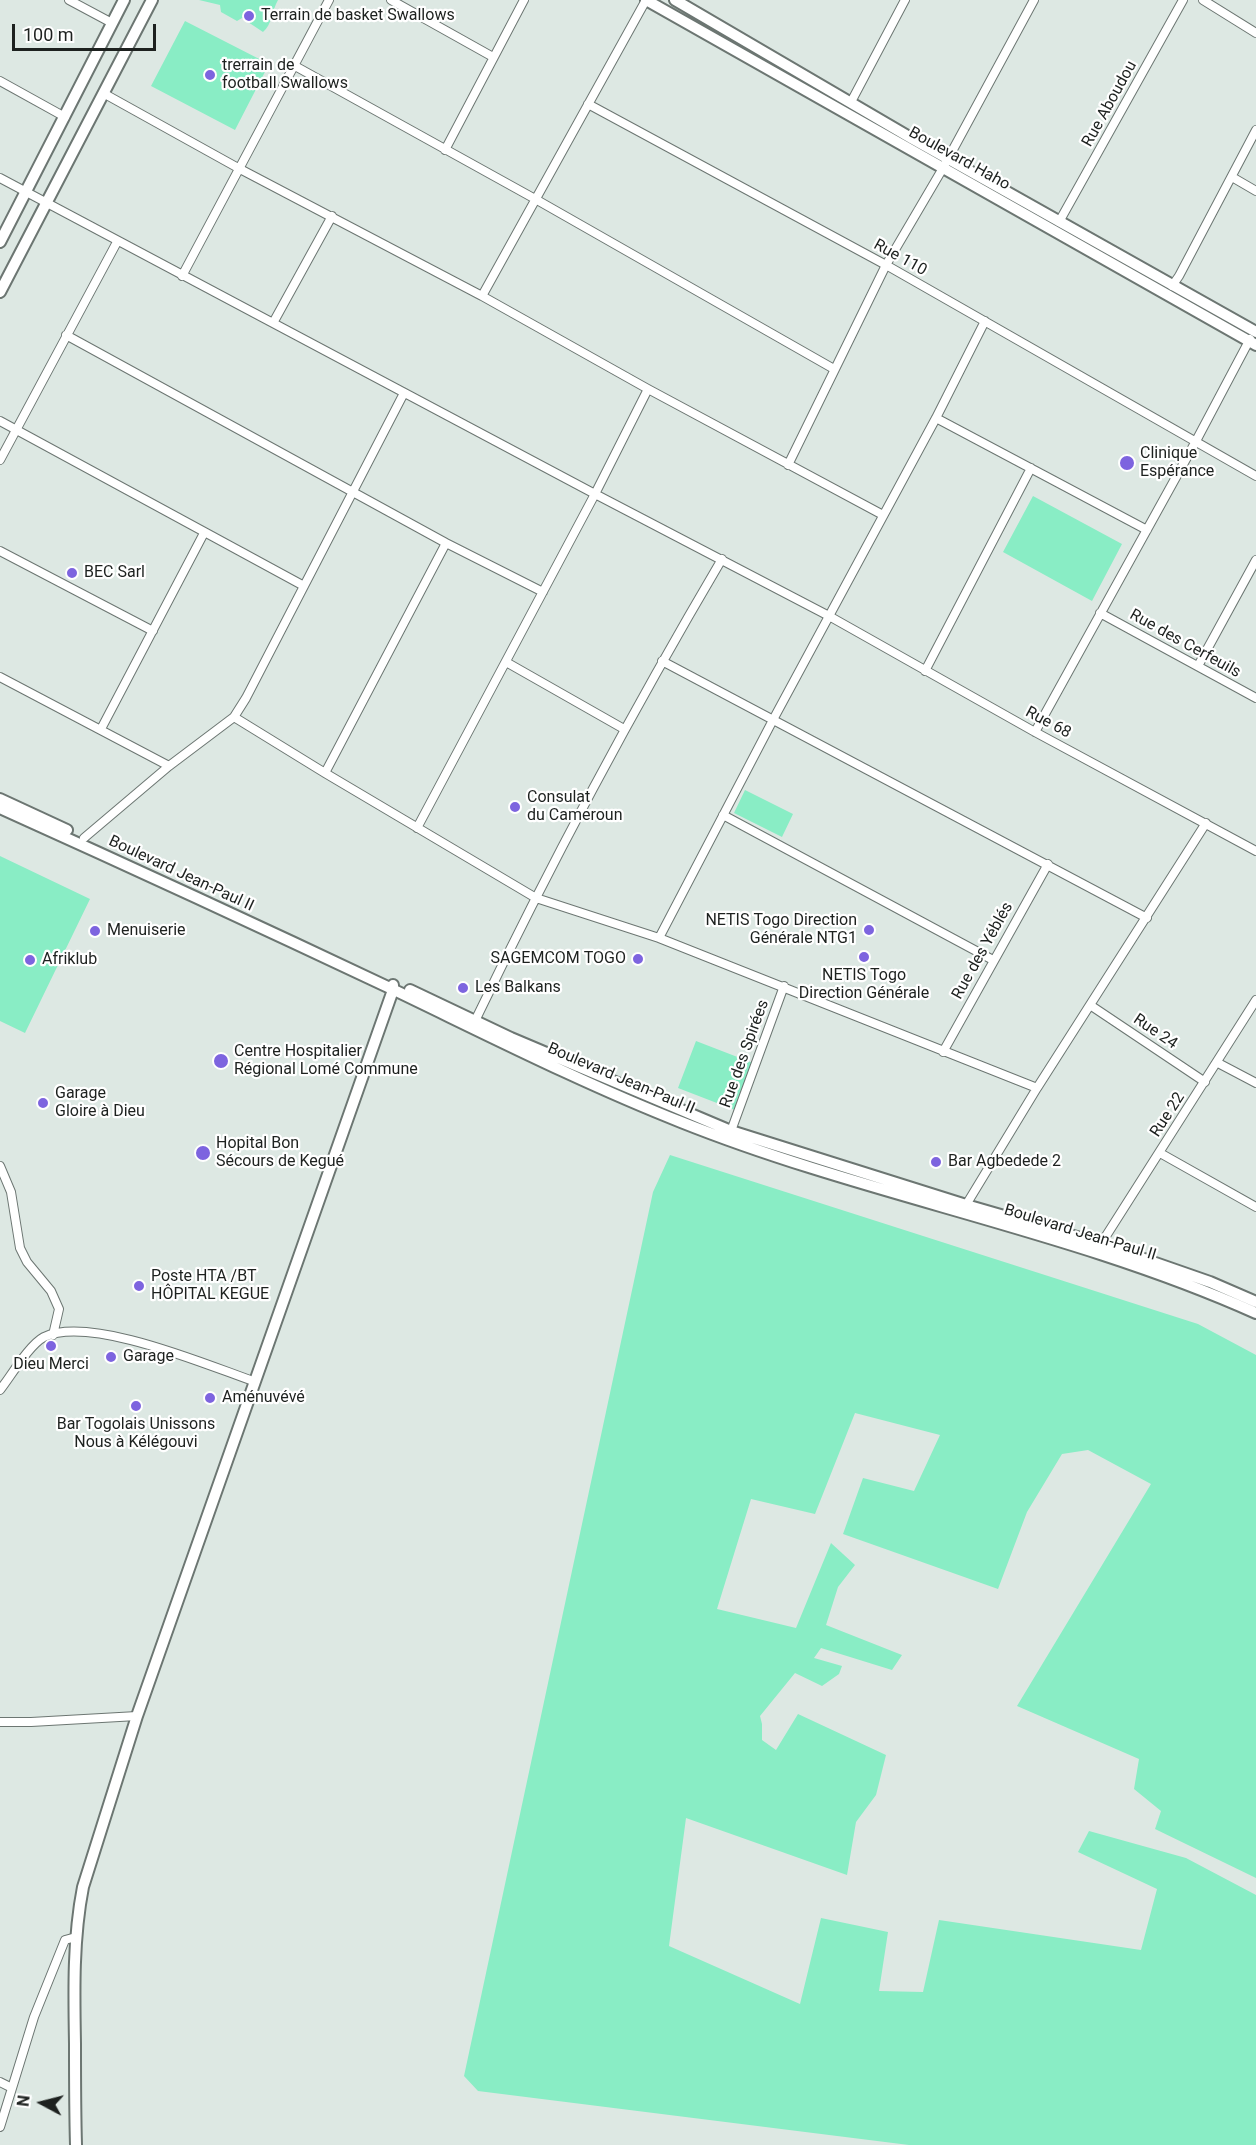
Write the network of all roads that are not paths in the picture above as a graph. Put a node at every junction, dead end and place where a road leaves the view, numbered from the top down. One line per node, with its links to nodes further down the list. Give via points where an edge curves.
1 (69, 0): 13 (street)
2 (124, 0): 13 (main road)
3 (152, 0): 18 (main road)
4 (329, 0): 16 (street)
5 (391, 0): 15 (street)
6 (524, 0): 15 (street)
7 (646, 0): 20 (street); 24 (main road, Boulevard Haho)
8 (675, 0): 19 (main road, Boulevard Haho)
9 (905, 0): 19 (street)
10 (1034, 0): 24 (street)
11 (1184, 0): 33 (street, Rue Aboudou)
12 (1203, 0): 14 (street)
13 (112, 23): 21 (main road)
14 (1256, 33)
15 (493, 57): 23 (street)
16 (295, 66): 23 (street); 25 (street)
17 (0, 81): 21 (street)
18 (103, 93): 25 (street); 31 (main road)
19 (851, 102): 24 (main road, Boulevard Haho)
20 (588, 104): 30 (street); 36 (street, Rue 110)
21 (65, 117): 29 (main road)
22 (1256, 130): 26 (street)
23 (445, 150): 30 (street)
24 (946, 163): 33 (main road, Boulevard Haho); 36 (street); 44 (main road, Boulevard Haho)
25 (240, 169): 32 (street); 37 (street)
26 (1232, 177): 28 (street); 38 (street)
27 (0, 178): 29 (street, Rue 68)
28 (1256, 191)
29 (27, 192): 31 (street, Rue 68); 34 (main road)
30 (537, 200): 40 (street); 45 (street)
31 (47, 204): 35 (street, Rue 68); 39 (main road)
32 (332, 216): 40 (street); 42 (street)
33 (1059, 222): 38 (main road, Boulevard Haho)
34 (0, 242)
35 (117, 242): 37 (street, Rue 68); 43 (street)
36 (886, 265): 41 (street, Rue 110); 45 (street)
37 (182, 276): 42 (street, Rue 68)
38 (1172, 286): 44 (main road, Boulevard Haho)
39 (0, 292)
40 (482, 296): 46 (street)
41 (985, 321): 48 (street); 51 (street, Rue 110)
42 (273, 323): 47 (street, Rue 68)
43 (66, 335): 50 (street); 56 (street)
44 (1254, 337): 51 (street)
45 (834, 369): 53 (street)
46 (648, 389): 53 (street); 57 (street)
47 (404, 393): 56 (street); 57 (street, Rue 68)
48 (936, 418): 54 (street); 58 (street)
49 (0, 421): 50 (street)
50 (15, 430): 52 (street); 60 (street)
51 (1196, 441): 55 (street, Rue 110); 59 (street)
52 (0, 460)
53 (788, 465): 58 (street)
54 (1030, 468): 59 (street); 73 (street)
55 (1256, 476)
56 (352, 491): 61 (street); 65 (street)
57 (595, 494): 63 (street, Rue 68); 66 (street)
58 (883, 515): 68 (street)
59 (1147, 530): 67 (street)
60 (204, 533): 65 (street); 69 (street)
61 (446, 543): 66 (street); 82 (street)
62 (0, 551): 69 (street)
63 (722, 559): 68 (street, Rue 68); 70 (street)
64 (1256, 560): 72 (street)
65 (304, 586): 76 (street)
66 (543, 592): 71 (street)
67 (1100, 613): 72 (street, Rue des Cerfeuils); 80 (street)
68 (829, 615): 73 (street, Rue 68); 77 (street)
69 (153, 632): 78 (street)
70 (662, 661): 77 (street); 79 (street)
71 (506, 662): 79 (street); 87 (street)
72 (1197, 666): 75 (street, Rue des Cerfeuils)
73 (925, 671): 80 (street, Rue 68)
74 (0, 677): 78 (street)
75 (1256, 698)
76 (234, 717): 81 (street); 82 (street)
77 (773, 720): 85 (street); 90 (street)
78 (101, 729): 81 (street)
79 (624, 729): 91 (street)
80 (1035, 732): 86 (street, Rue 68)
81 (169, 766): 88 (street)
82 (325, 773): 87 (street)
83 (0, 799): 88 (main road, Boulevard Jean-Paul II)
84 (0, 808): 95 (main road, Boulevard Jean-Paul II)
85 (723, 815): 93 (street); 94 (street)
86 (1206, 823): 89 (street, Rue 68); 92 (street)
87 (417, 828): 91 (street)
88 (84, 838): 95 (main road, Boulevard Jean-Paul II)
89 (1256, 851)
90 (1048, 864): 92 (street); 94 (street, Rue des Yéblés)
91 (536, 898): 93 (street); 99 (street)
92 (1147, 918): 98 (street)
93 (659, 938): 96 (street)
94 (993, 960): 100 (street, Rue des Yéblés)
95 (393, 986): 99 (main road, Boulevard Jean-Paul II); 114 (main road)
96 (784, 986): 100 (street); 105 (street, Rue des Spirées)
97 (1256, 1000): 101 (street, Rue 22)
98 (1090, 1005): 102 (street, Rue 24); 104 (street)
99 (473, 1025): 105 (main road, Boulevard Jean-Paul II); 110 (main road, Boulevard Jean-Paul II, via 517,1050 679,1122 780,1159)
100 (943, 1052): 104 (street)
101 (1218, 1063): 102 (street, Rue 22); 103 (street)
102 (1205, 1082): 106 (street, Rue 22)
103 (1256, 1083)
104 (1037, 1088): 108 (street)
105 (731, 1131): 108 (main road, Boulevard Jean-Paul II)
106 (1160, 1153): 109 (street); 110 (street, Rue 22)
107 (0, 1166): 113 (street, via 11,1192 21,1248 59,1309)
108 (966, 1205): 110 (main road, Boulevard Jean-Paul II)
109 (1256, 1207)
110 (1099, 1248): 111 (main road, Boulevard Jean-Paul II, via 1210,1282); 112 (main road, Boulevard Jean-Paul II)
111 (1256, 1302)
112 (1256, 1313)
113 (53, 1335): 114 (street, via 113,1335); 115 (street, via 44,1337 31,1349)
114 (254, 1381): 116 (main road)
115 (0, 1390)
116 (137, 1716): 117 (street); 118 (main road, via 84,1887)
117 (0, 1722)
118 (76, 1937): 120 (street, via 65,1940 34,2017); 122 (main road)
119 (0, 2082): 120 (street)
120 (12, 2088): 121 (street)
121 (0, 2127)
122 (76, 2145)

